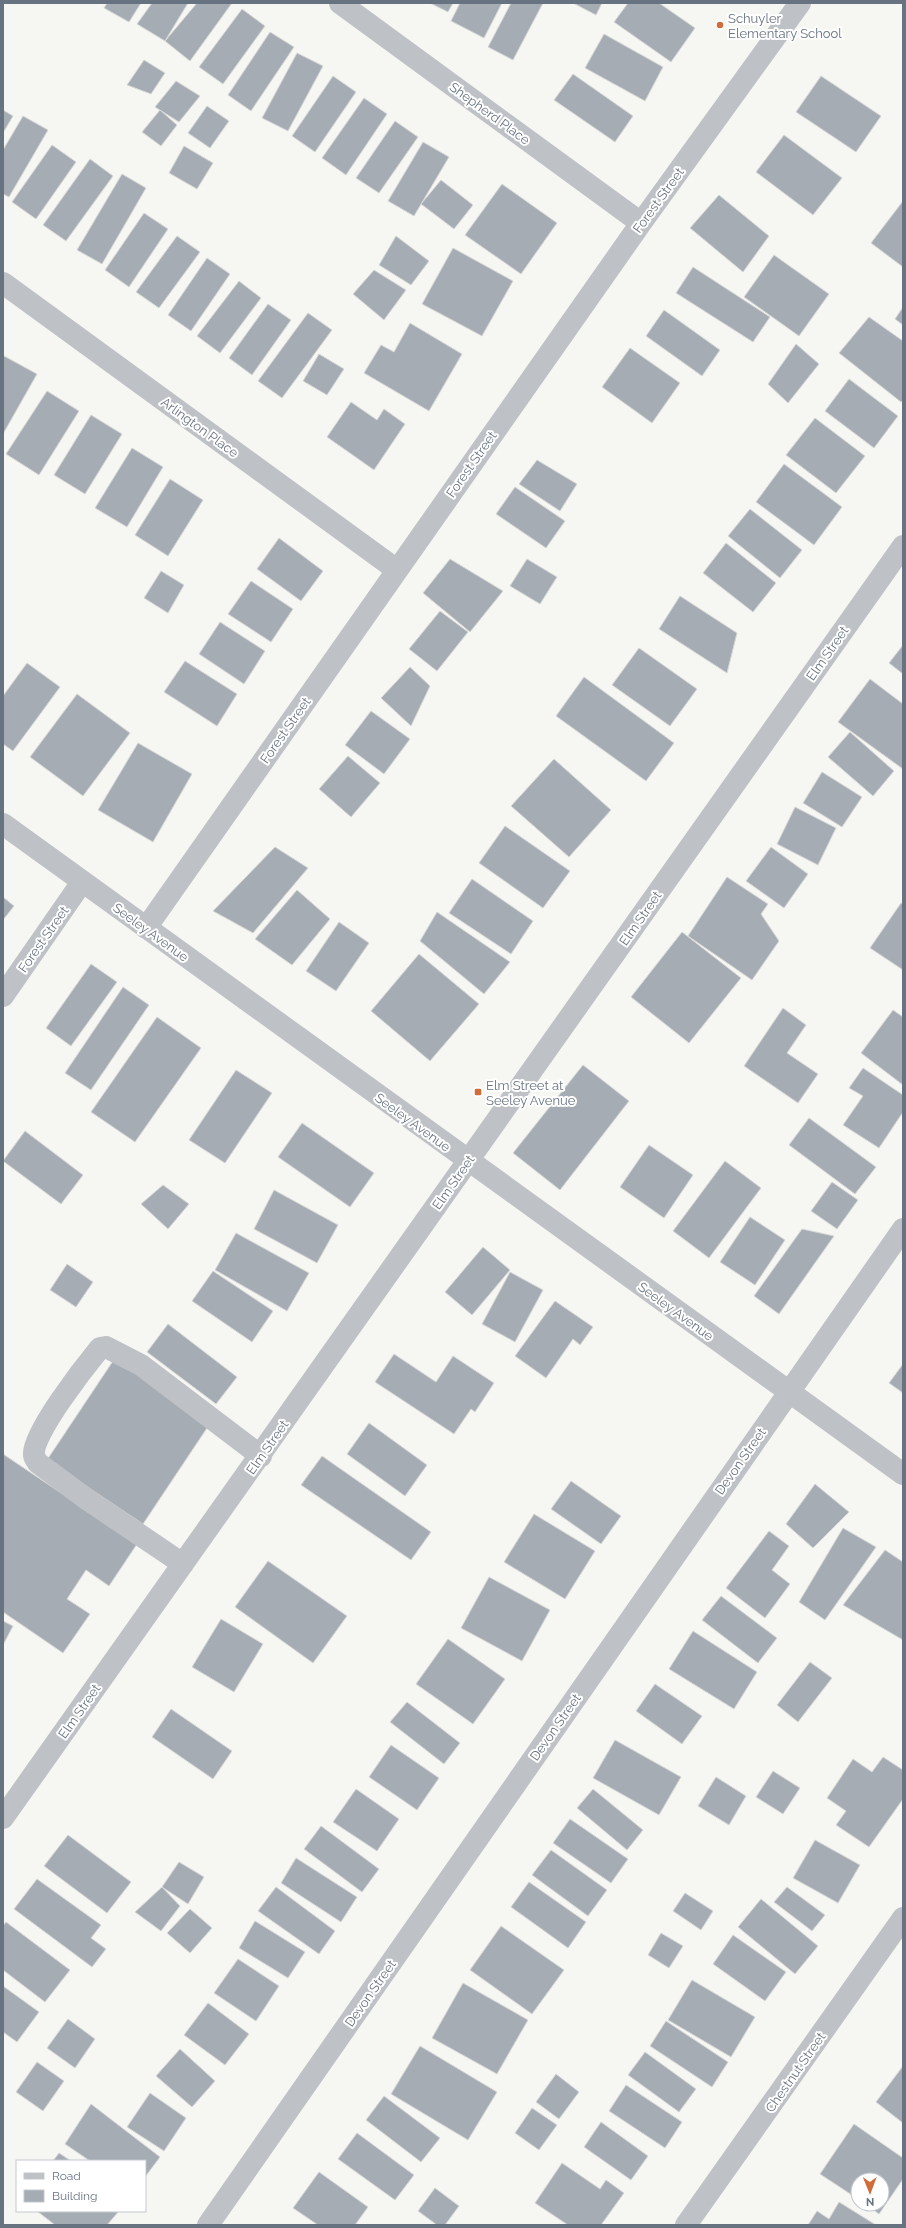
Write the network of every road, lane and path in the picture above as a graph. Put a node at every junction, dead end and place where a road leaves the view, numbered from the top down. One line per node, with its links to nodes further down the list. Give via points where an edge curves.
1 (340, 3): 3 (street, Shepherd Place)
2 (800, 3): 3 (street, Forest Street)
3 (641, 223): 6 (street, Forest Street)
4 (3, 283): 6 (street, Arlington Place)
5 (903, 546): 11 (street, Elm Street)
6 (397, 570): 9 (street, Forest Street)
7 (3, 824): 8 (street, Seeley Avenue)
8 (82, 882): 9 (street, Seeley Avenue); 10 (street, Forest Street)
9 (146, 928): 11 (street, Seeley Avenue)
10 (3, 996)
11 (468, 1161): 13 (street, Seeley Avenue); 14 (street, Elm Street)
12 (903, 1229): 13 (street, Devon Street)
13 (788, 1392): 15 (street, Seeley Avenue); 19 (street, Devon Street)
14 (261, 1456): 16 (street, Elm Street); 16 (street, via 141,1365 106,1347 100,1348 70,1385 34,1449 38,1463)
15 (903, 1474)
16 (183, 1564): 17 (street, Elm Street)
17 (3, 1818)
18 (903, 1918): 20 (street, Chestnut Street)
19 (208, 2225)
20 (686, 2225)

